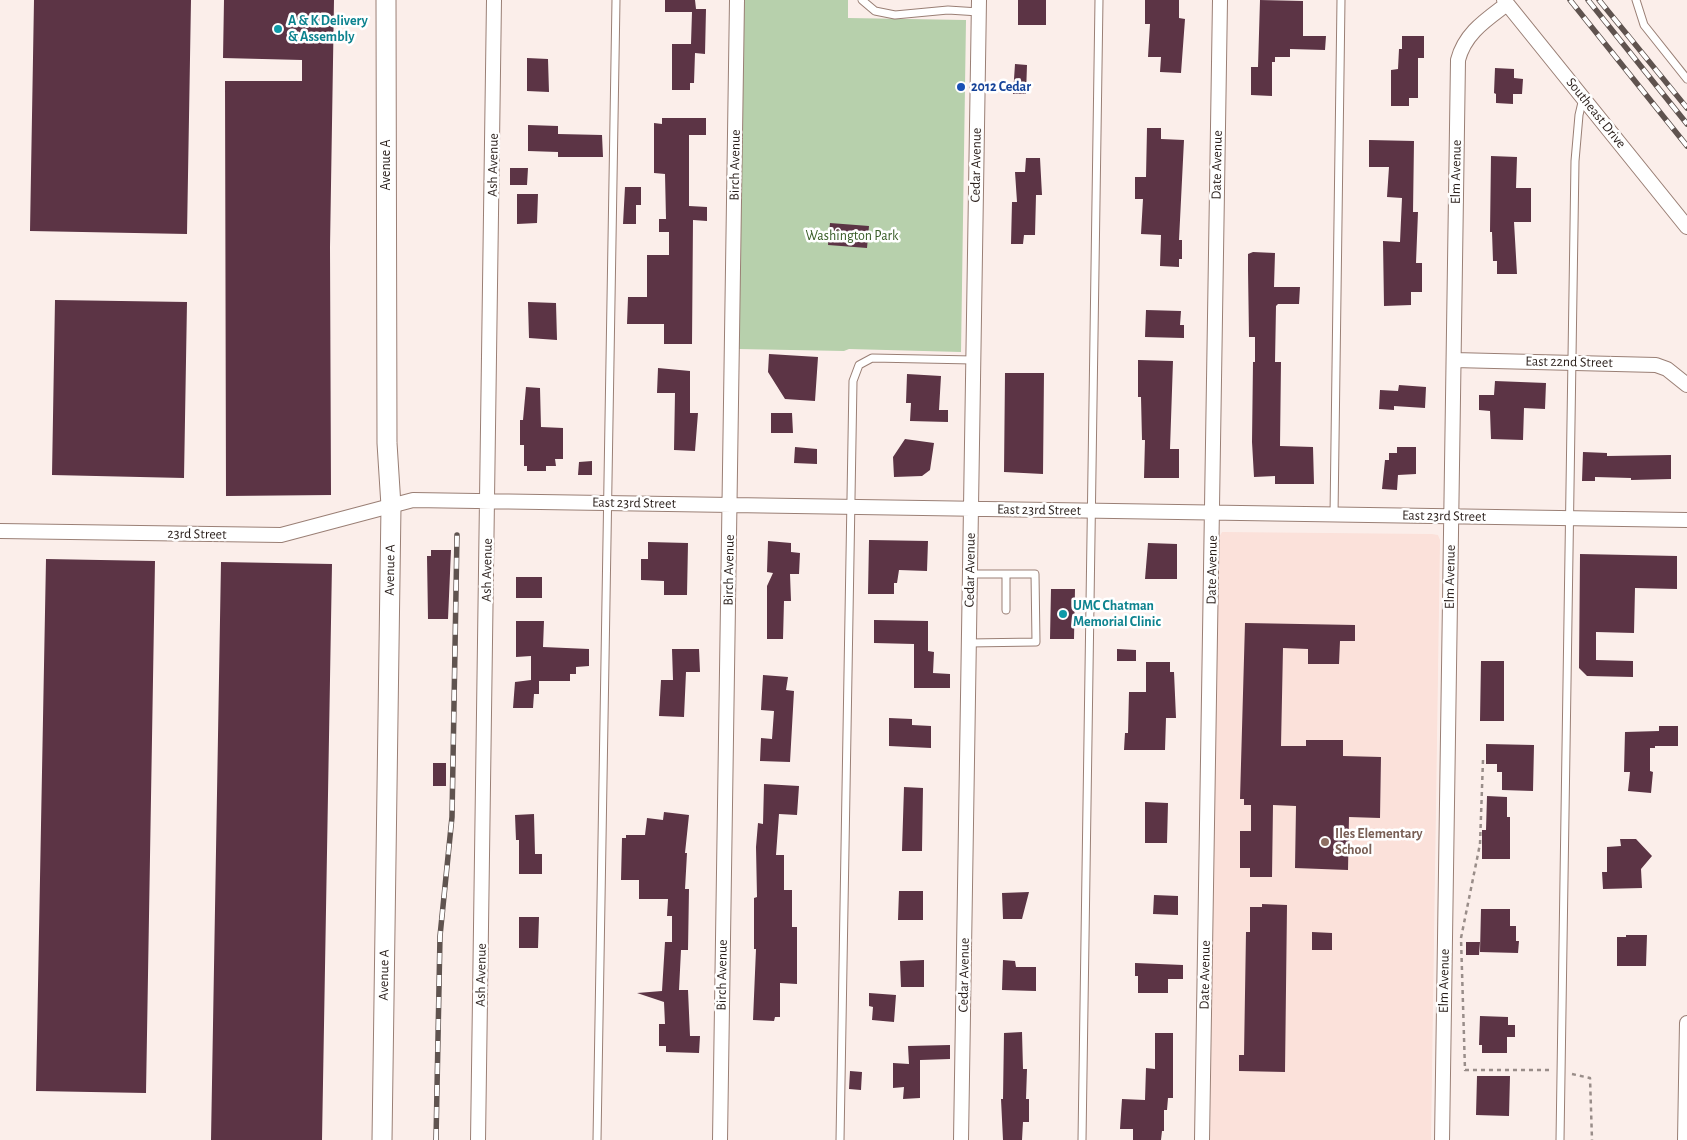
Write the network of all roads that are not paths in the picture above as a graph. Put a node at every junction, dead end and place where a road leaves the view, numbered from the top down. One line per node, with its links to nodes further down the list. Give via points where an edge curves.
1 (386, 0): 22 (main road, Avenue A, via 387,443)
2 (494, 0): 19 (street, Ash Avenue)
3 (616, 0): 20 (lane)
4 (737, 0): 21 (street, Birch Avenue)
5 (862, 0): 11 (lane, via 875,11 895,15)
6 (1099, 0): 25 (lane)
7 (1220, 0): 26 (street, Date Avenue)
8 (1341, 0): 27 (lane)
9 (1636, 0): 12 (lane, via 1644,25)
10 (1506, 2): 13 (street, Southeast Drive); 16 (street, Elm Avenue, via 1466,39 1458,60)
11 (979, 6): 15 (street, Cedar Avenue)
12 (1687, 78)
13 (1583, 97): 14 (street, Southeast Drive); 17 (lane, via 1575,161)
14 (1687, 227)
15 (973, 360): 23 (lane, via 872,358 859,365 853,381 851,409); 24 (street, Cedar Avenue)
16 (1454, 360): 17 (street, East 22nd Street); 28 (street, Elm Avenue)
17 (1573, 362): 18 (street, East 22nd Street, via 1656,365); 29 (lane)
18 (1684, 382)
19 (488, 501): 20 (street, East 23rd Street); 22 (street, East 23rd Street, via 413,500); 38 (street, Ash Avenue)
20 (609, 503): 21 (street, East 23rd Street); 39 (lane)
21 (730, 504): 23 (street, East 23rd Street); 40 (street, Birch Avenue)
22 (391, 506): 31 (street, 23rd Street, via 281,535); 37 (main road, Avenue A)
23 (851, 506): 24 (street, East 23rd Street); 41 (lane)
24 (971, 508): 25 (street, East 23rd Street); 32 (street, Cedar Avenue)
25 (1090, 511): 26 (street, East 23rd Street); 43 (lane)
26 (1213, 513): 27 (street, East 23rd Street); 44 (street, Date Avenue)
27 (1334, 515): 28 (street, East 23rd Street)
28 (1451, 517): 29 (street, East 23rd Street); 45 (street, Elm Avenue)
29 (1570, 518): 30 (street, East 23rd Street); 46 (lane)
30 (1687, 520)
31 (0, 531)
32 (970, 574): 33 (lane); 35 (street, Cedar Avenue)
33 (1006, 574): 34 (lane); 35 (lane, via 1035,574 1036,642)
34 (1006, 610)
35 (969, 643): 42 (street, Cedar Avenue)
36 (1687, 1023): 47 (street)
37 (382, 1140)
38 (478, 1140)
39 (597, 1140)
40 (720, 1140)
41 (840, 1140)
42 (961, 1140)
43 (1082, 1140)
44 (1202, 1140)
45 (1442, 1140)
46 (1560, 1140)
47 (1685, 1140)

